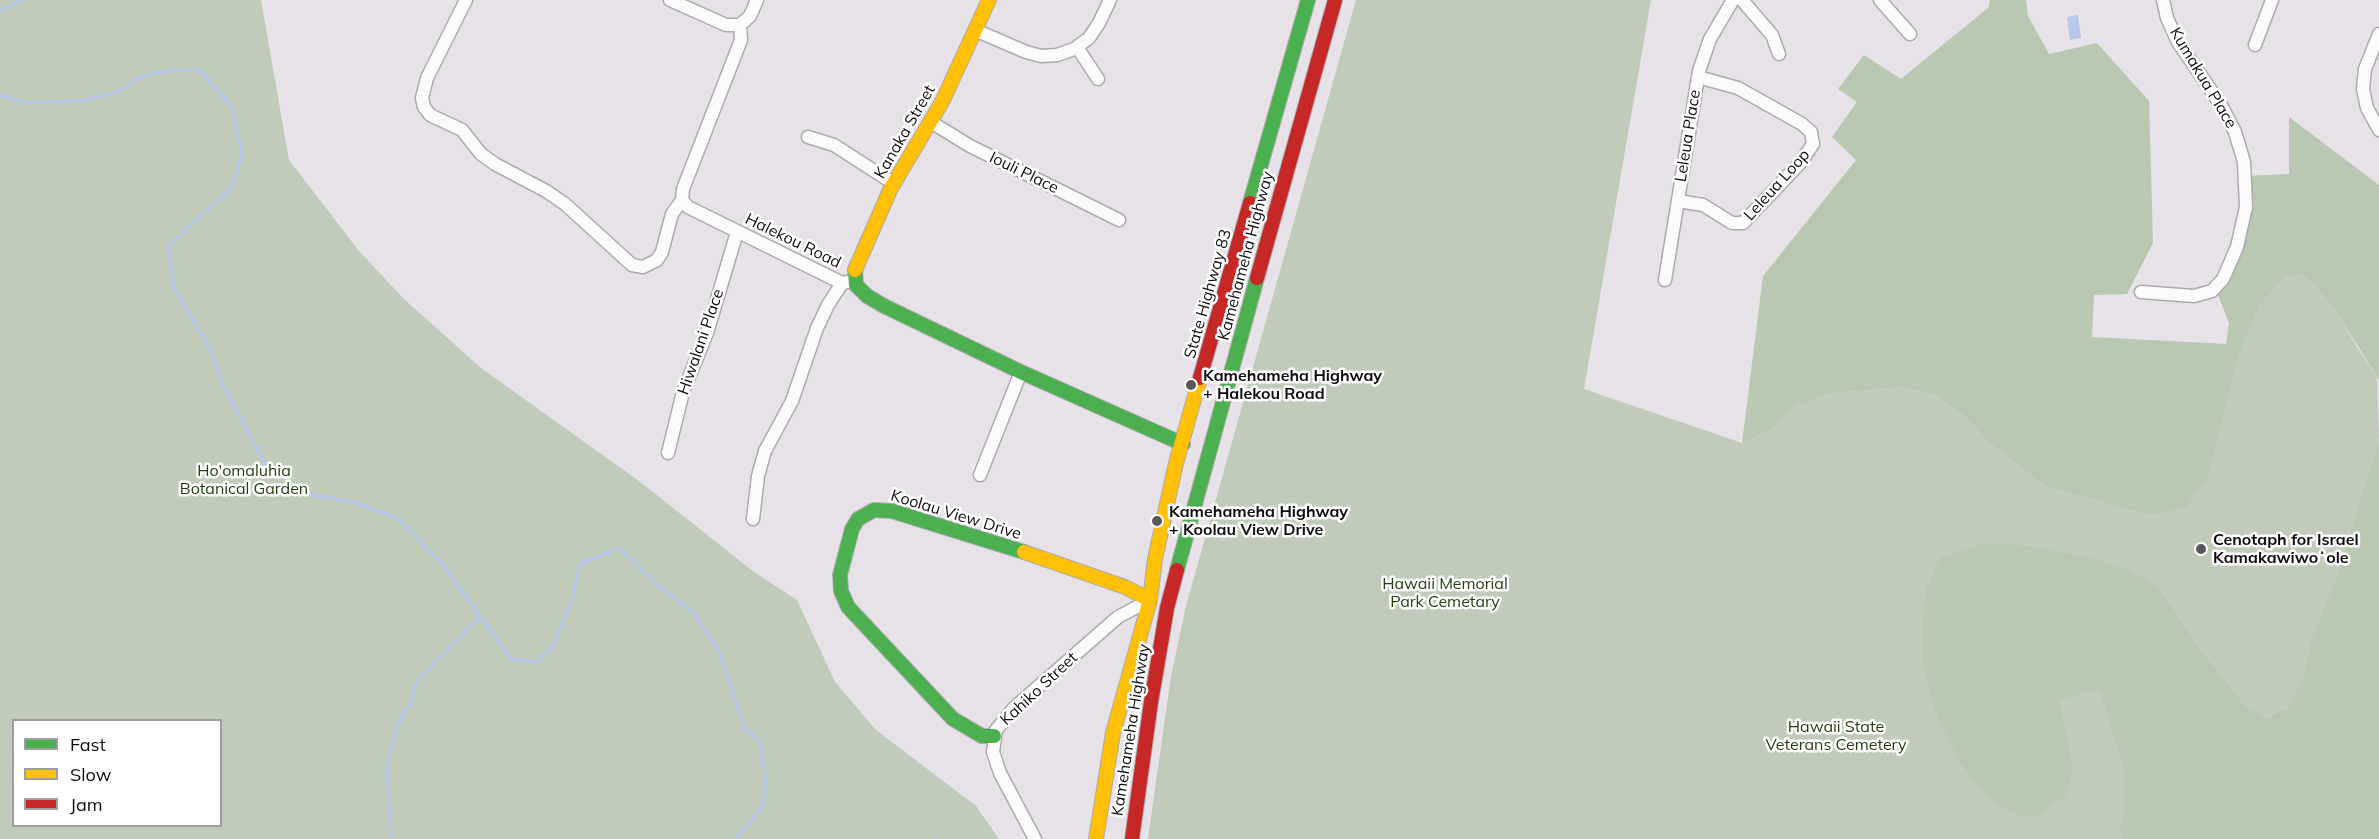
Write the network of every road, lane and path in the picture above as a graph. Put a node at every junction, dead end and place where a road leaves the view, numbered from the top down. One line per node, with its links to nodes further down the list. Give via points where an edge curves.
1 (466, 0): 26 (street, via 427,78 422,98 430,115 462,130 495,165 565,204 632,266 649,266 660,256 672,214)
2 (670, 0): 13 (street, via 726,26)
3 (757, 0): 13 (street, via 750,16)
4 (989, 0): 14 (main road, Kanaka Street)
5 (1110, 0): 18 (street, via 1095,31)
6 (1308, 0): 30 (main road, State Highway 83)
7 (1335, 0): 31 (main road, Kamehameha Highway)
8 (1733, 0): 20 (street, Leleua Place, via 1710,39)
9 (1742, 0): 19 (street, via 1772,35)
10 (1880, 0): 15 (street)
11 (2163, 0): 34 (street, Kumakua Place, via 2178,42 2222,105 2235,132 2244,162 2246,207 2237,247 2217,288 2201,296)
12 (2272, 0): 17 (street)
13 (740, 25): 26 (street, via 741,40 682,189)
14 (975, 30): 18 (street, via 1033,54 1057,55); 22 (main road, Kanaka Street)
15 (1910, 34)
16 (2379, 34): 23 (street, via 2363,89 2367,108)
17 (2255, 45)
18 (1077, 47): 21 (street)
19 (1779, 54)
20 (1698, 77): 27 (street, Leleua Place); 27 (street, Leleua Loop, via 1738,88 1802,124 1811,132 1813,144 1743,223 1732,223 1702,205)
21 (1098, 79)
22 (931, 122): 25 (main road, Kanaka Street); 28 (street, Iouli Place, via 969,146)
23 (2379, 130)
24 (808, 137): 25 (street, via 834,145)
25 (893, 183): 33 (main road, Kanaka Street)
26 (682, 200): 29 (street, Halekou Road, via 688,207)
27 (1678, 201): 32 (street, Leleua Place)
28 (1119, 220)
29 (737, 231): 33 (street, Halekou Road); 38 (street, Hiwalani Place, via 680,402)
30 (1236, 254): 31 (main road); 36 (main road, State Highway 83)
31 (1262, 261): 37 (main road, Kamehameha Highway)
32 (1665, 280)
33 (848, 282): 35 (main road, Halekou Road, via 878,303); 40 (street, Kanaka Street, via 828,305 792,401 765,451)
34 (2141, 292)
35 (1021, 372): 36 (main road, Halekou Road); 39 (street)
36 (1183, 444): 37 (main road, Halekou Road); 41 (main road, State Highway 83, via 1155,559)
37 (1210, 452): 42 (main road, Kamehameha Highway)
38 (668, 453)
39 (980, 475)
40 (753, 519)
41 (1150, 600): 42 (main road); 43 (street, Kahiko Street, via 1118,617 1014,708); 43 (main road, Koolau View Drive, via 1125,587 996,543 886,510 868,512 858,519 850,534 840,575 848,607 953,719 982,736); 45 (main road, Kamehameha Highway, via 1113,733)
42 (1167, 608): 46 (main road, Kamehameha Highway)
43 (994, 736): 44 (street, Kahiko Street, via 993,752 1000,773)
44 (1035, 839)
45 (1096, 839)
46 (1132, 839)

